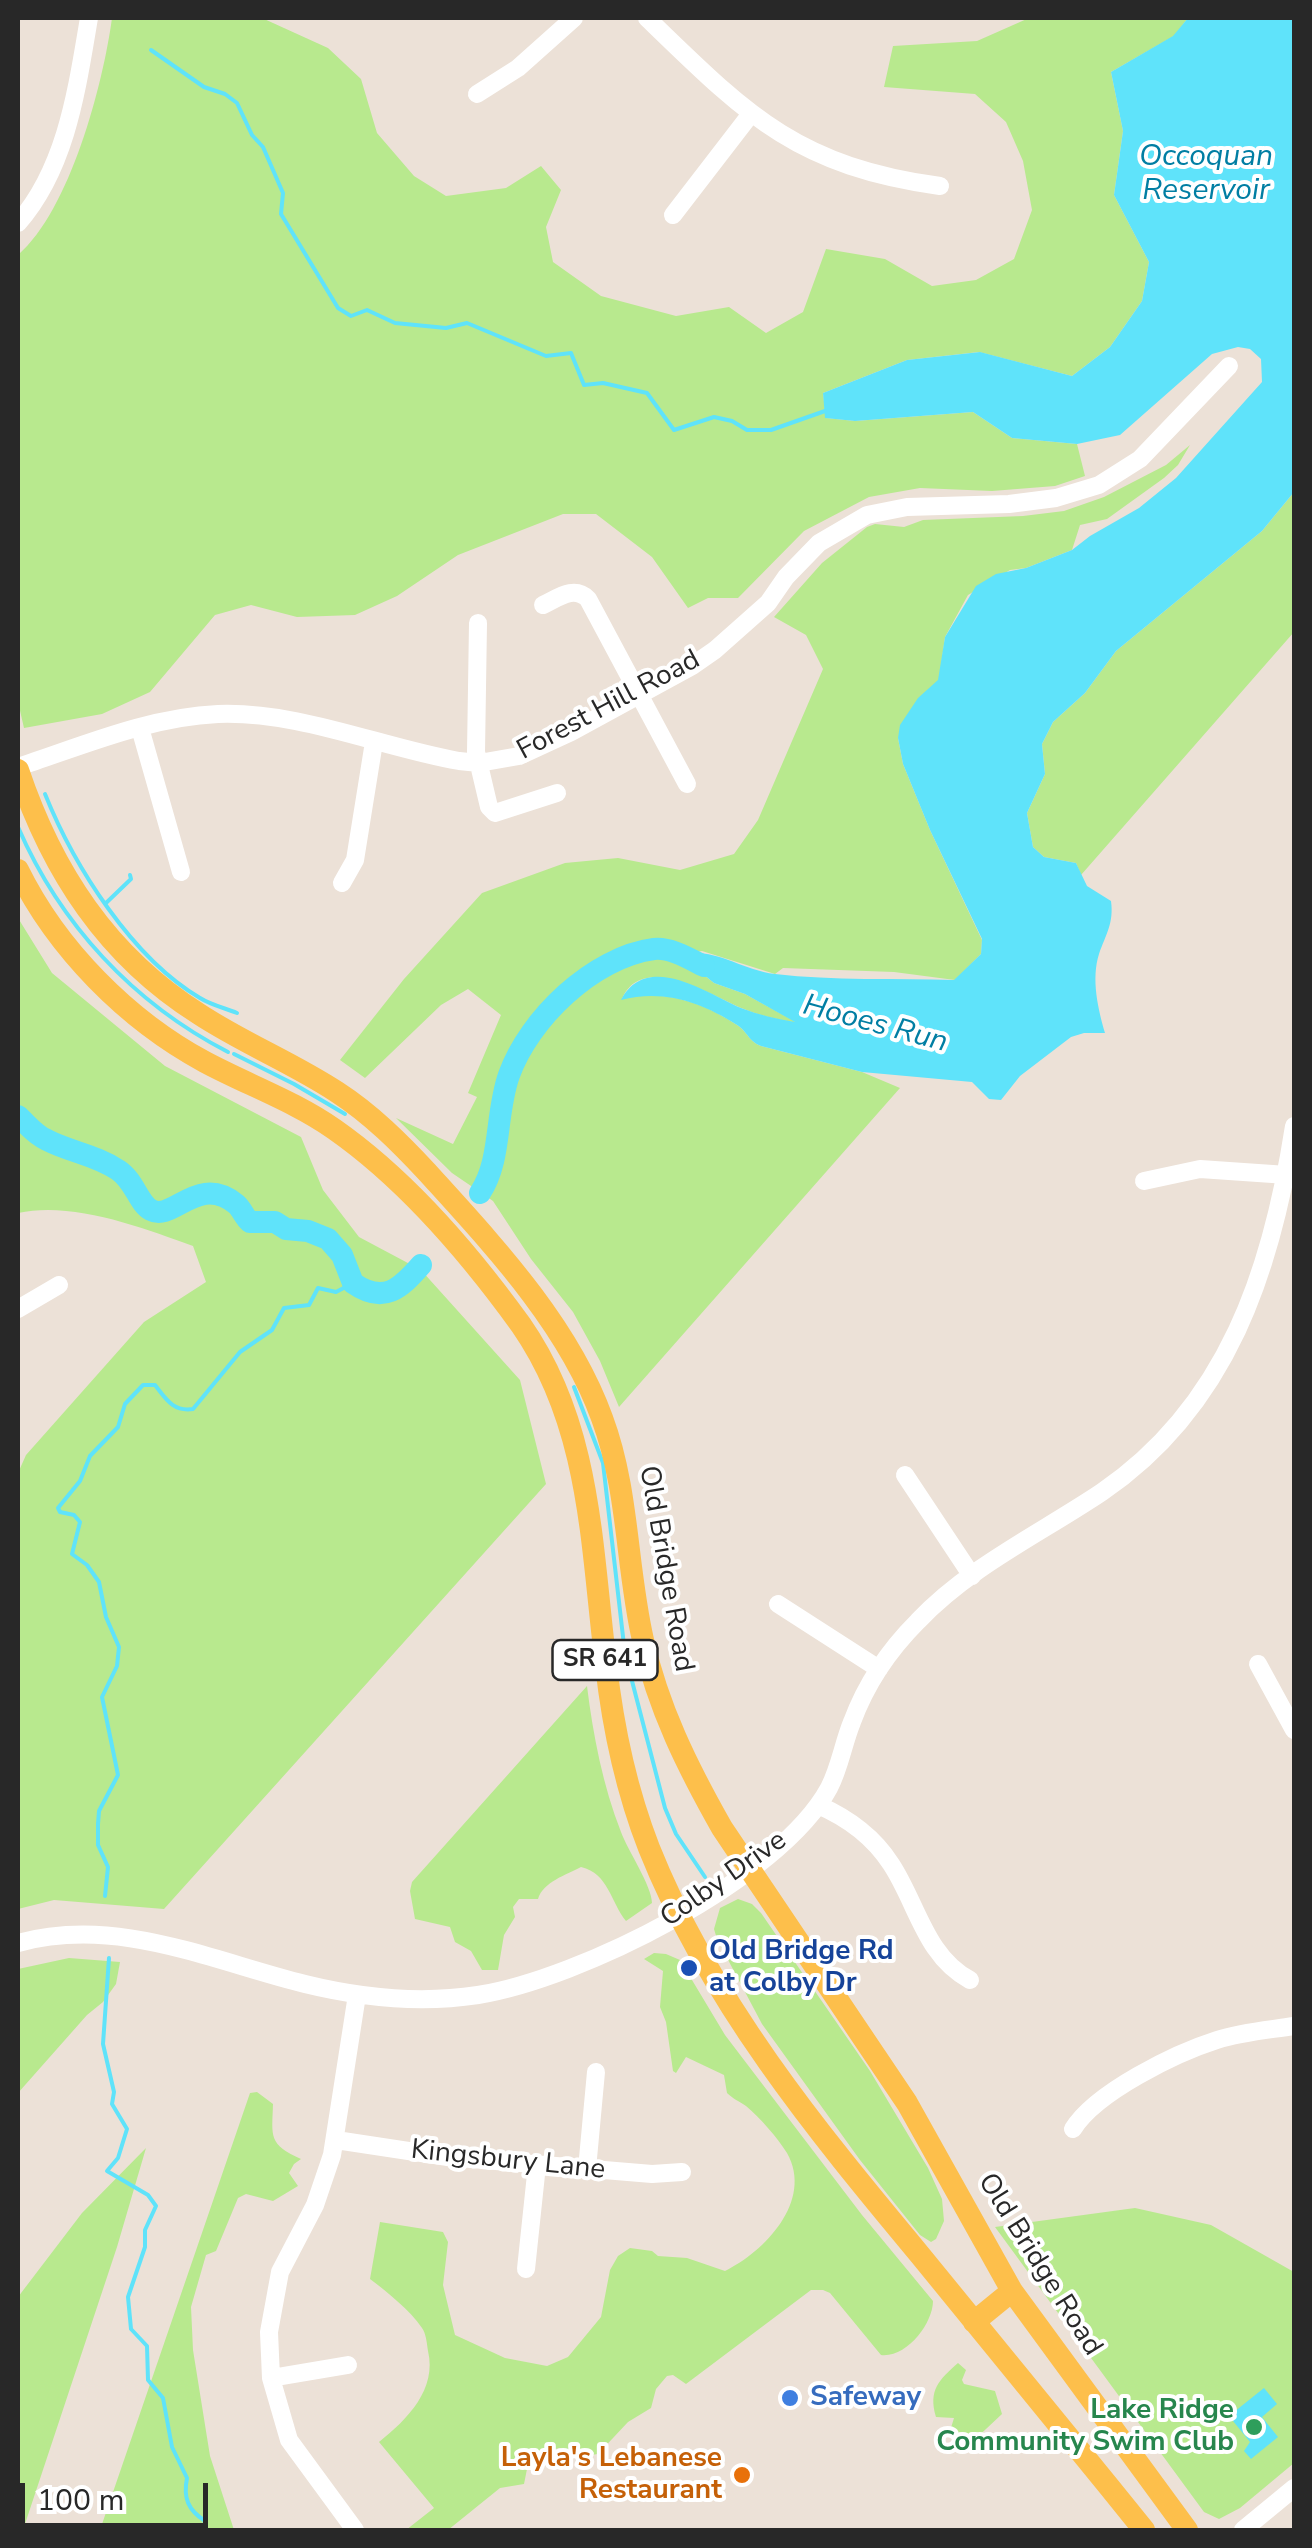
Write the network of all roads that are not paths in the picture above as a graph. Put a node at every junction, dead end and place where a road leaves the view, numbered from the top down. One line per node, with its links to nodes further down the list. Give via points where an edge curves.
1 (89, 18): 8 (street, via 67,126)
2 (574, 18): 4 (street)
3 (646, 18): 5 (street)
4 (477, 94)
5 (750, 115): 6 (street, via 799,146 868,174); 7 (street)
6 (940, 186)
7 (674, 214)
8 (18, 223)
9 (1228, 366): 12 (street, Forest Hill Road, via 1140,460 1099,485 1009,504 890,509 848,523 804,557 768,603 716,650)
10 (543, 605): 12 (street, via 571,592 583,594)
11 (478, 624): 15 (street)
12 (640, 695): 15 (street, Forest Hill Road, via 518,756); 17 (street)
13 (140, 728): 14 (street, Forest Hill Road, via 190,716 242,714); 16 (street, Forest Hill Road); 20 (street)
14 (374, 742): 15 (street, Forest Hill Road); 21 (street, via 355,860)
15 (478, 762): 18 (street, via 495,813)
16 (18, 769): 34 (main road, Old Bridge Road / SR 641, via 60,870 118,946 195,1012 336,1091 380,1124 554,1326 589,1386 612,1450 642,1638 660,1702 698,1785)
17 (687, 784)
18 (557, 793)
19 (18, 870): 35 (main road, SR 641, via 38,907 88,969 144,1022 192,1055 320,1120 394,1177 529,1338 574,1433 620,1754)
20 (181, 872)
21 (342, 883)
22 (1294, 1126): 23 (street, Colby Drive)
23 (1287, 1175): 24 (street, via 1200,1169); 28 (street, Colby Drive, via 1252,1300 1220,1364 1182,1418 1124,1476)
24 (1144, 1181)
25 (59, 1285): 26 (street)
26 (18, 1309)
27 (905, 1475): 28 (street)
28 (972, 1576): 31 (street, Colby Drive, via 921,1617)
29 (778, 1604): 31 (street)
30 (1258, 1664): 32 (street)
31 (878, 1669): 33 (street, Colby Drive)
32 (1294, 1730)
33 (818, 1805): 34 (street, Colby Drive); 37 (street, via 847,1819 880,1848 940,1957)
34 (750, 1869): 35 (street, Colby Drive); 47 (main road, Old Bridge Road / SR 641, via 907,2102)
35 (679, 1916): 38 (street, Colby Drive, via 585,1964 518,1988 432,2000); 48 (main road, SR 641, via 734,2012 813,2123)
36 (18, 1943): 38 (street, Colby Drive, via 53,1934 123,1935)
37 (970, 1980)
38 (357, 1995): 42 (street)
39 (1294, 2026): 41 (street, via 1196,2048 1105,2095)
40 (596, 2072): 44 (street)
41 (1073, 2129)
42 (336, 2140): 43 (street, Kingsbury Lane); 50 (street, via 321,2190 276,2284)
43 (537, 2164): 44 (street, Kingsbury Lane); 46 (street)
44 (587, 2169): 45 (street, Kingsbury Lane)
45 (682, 2172)
46 (526, 2269)
47 (1012, 2291): 48 (main road); 54 (main road, Old Bridge Road / SR 641)
48 (974, 2322): 53 (main road, SR 641)
49 (348, 2365): 50 (street)
50 (271, 2378): 52 (street, via 289,2440)
51 (1294, 2488): 55 (street)
52 (354, 2530)
53 (1144, 2530)
54 (1187, 2530)
55 (1242, 2530)

